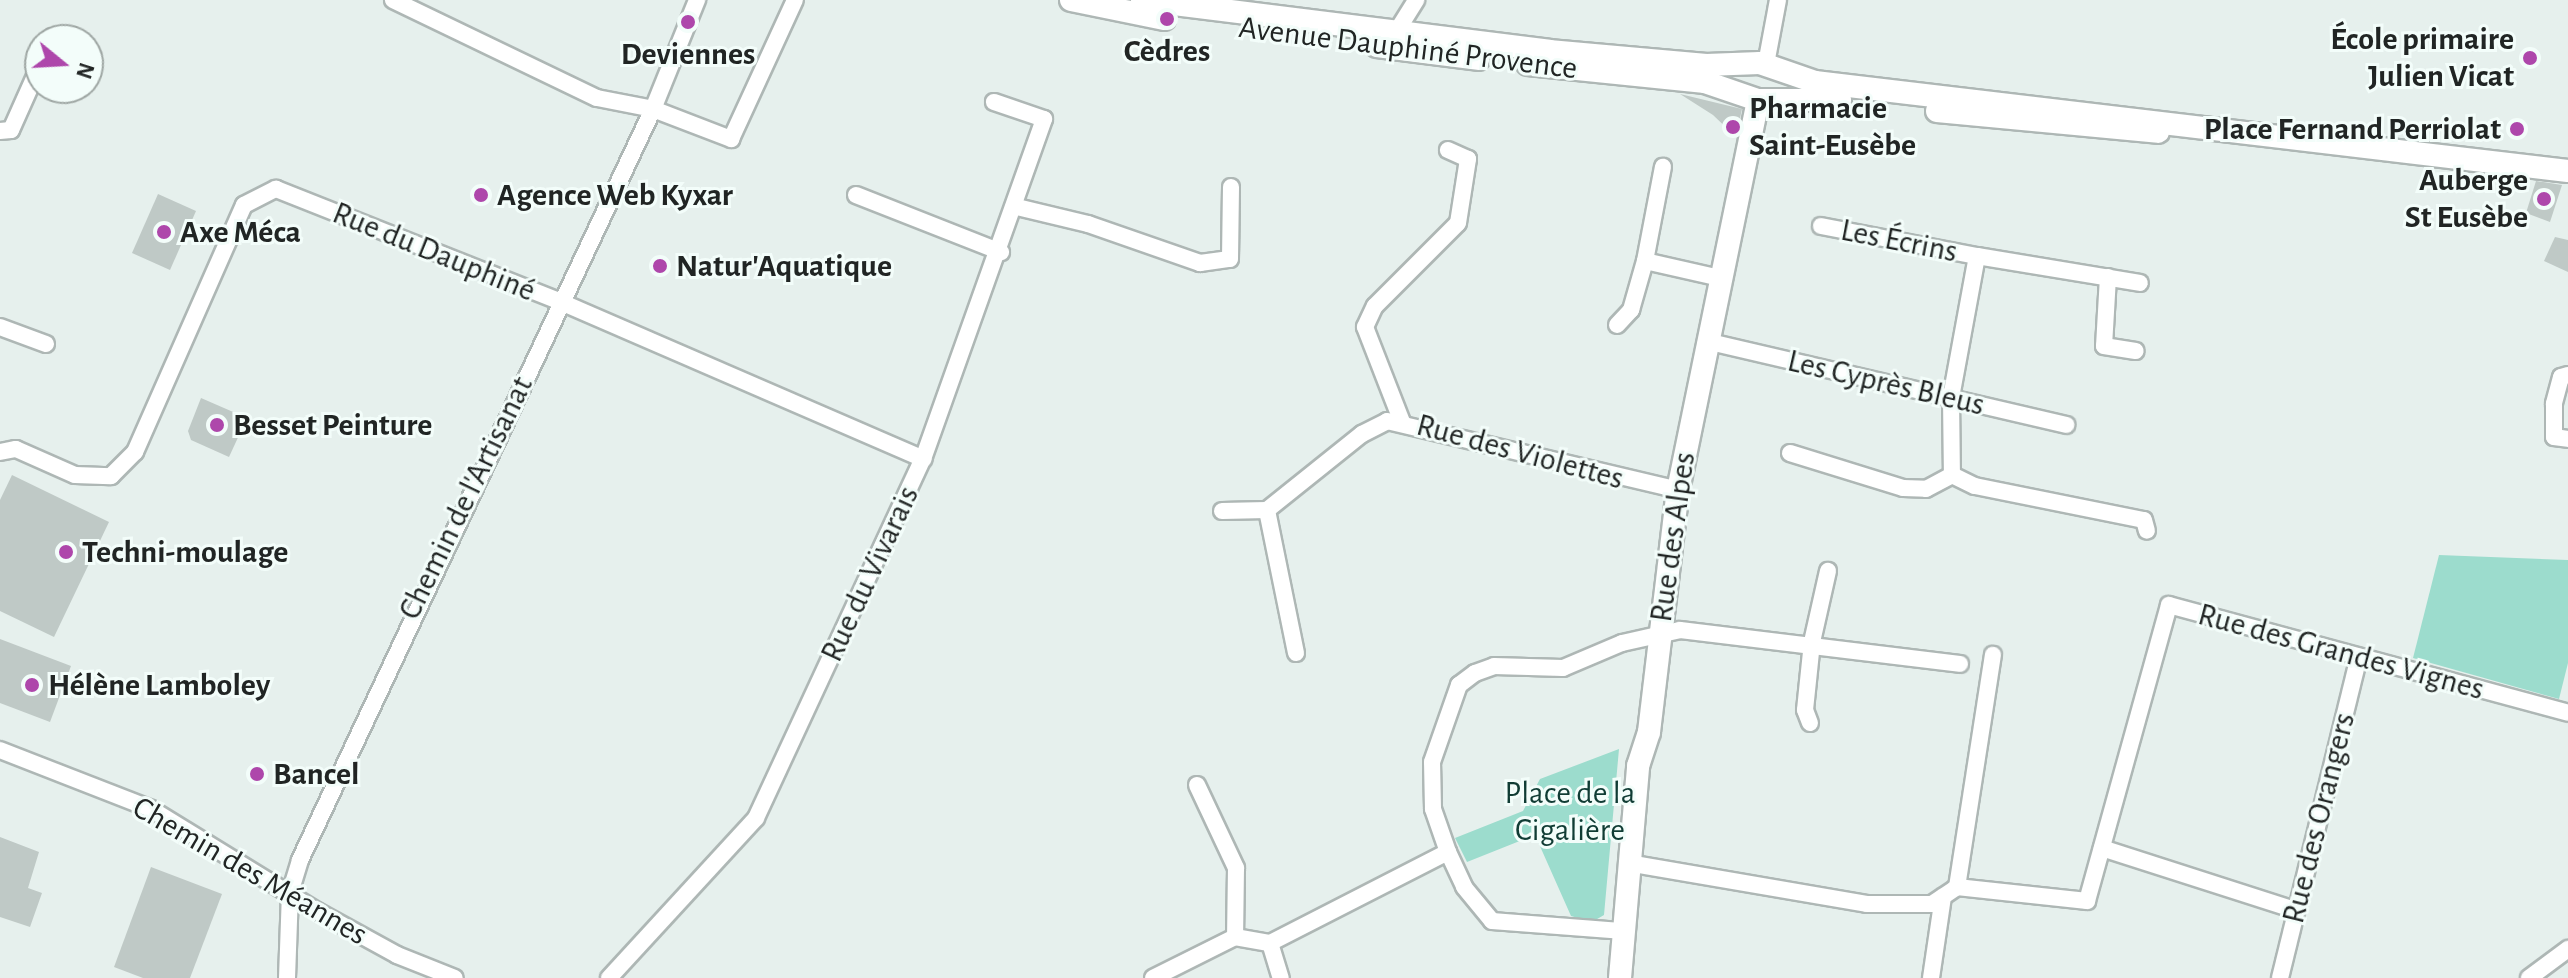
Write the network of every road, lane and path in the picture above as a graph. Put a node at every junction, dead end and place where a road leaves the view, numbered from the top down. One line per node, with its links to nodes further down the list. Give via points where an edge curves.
1 (393, 0): 13 (street, via 597,98)
2 (697, 0): 13 (street, Chemin de l'Artisanat)
3 (795, 0): 13 (street, via 731,139)
4 (1142, 0): 8 (main road, Avenue Dauphiné Provence)
5 (1416, 0): 8 (street)
6 (1778, 0): 9 (street)
7 (1083, 2): 10 (main road, Avenue Dauphiné Provence, via 1410,52 1705,82)
8 (1395, 34): 9 (main road, Avenue Dauphiné Provence)
9 (1764, 67): 10 (main road, via 1778,84); 10 (main road, via 1742,75); 14 (main road, Avenue Dauphiné Provence, via 1815,82)
10 (1758, 96): 14 (main road, Avenue Dauphiné Provence, via 2125,133); 27 (main road, Rue des Alpes)
11 (24, 101): 15 (street, via 11,130)
12 (994, 102): 21 (street, Rue du Vivarais, via 1044,119)
13 (653, 109): 29 (street, Chemin de l'Artisanat)
14 (2199, 130): 18 (main road, Avenue Dauphiné Provence)
15 (0, 131)
16 (1448, 150): 37 (street, Rue des Violettes, via 1468,159 1458,223 1375,306 1365,327)
17 (1663, 167): 25 (street)
18 (2568, 170)
19 (1231, 187): 21 (street, via 1230,259 1200,263 1088,224)
20 (856, 195): 23 (street)
21 (1017, 207): 23 (street, Rue du Vivarais)
22 (1821, 226): 24 (street, Les Écrins)
23 (1001, 252): 42 (street, Rue du Vivarais)
24 (1977, 256): 26 (street, Les Écrins); 36 (street, Les Écrins)
25 (1645, 261): 27 (street); 30 (street, via 1631,310)
26 (2108, 277): 28 (street, Les Écrins); 34 (street, via 2104,346)
27 (1720, 278): 32 (main road, Rue des Alpes)
28 (2140, 283)
29 (561, 302): 40 (street, Rue du Dauphiné, via 276,189 244,205 135,452 111,476 75,475 16,449); 42 (street, Rue du Dauphiné); 63 (street, Chemin de l'Artisanat, via 387,664)
30 (1617, 325)
31 (0, 327): 33 (street)
32 (1706, 341): 36 (street, Les Cyprès Bleus); 44 (main road, Rue des Alpes)
33 (46, 344)
34 (2136, 351)
35 (2568, 375): 39 (street, via 2561,377 2554,404 2554,437)
36 (1951, 398): 38 (street, Les Cyprès Bleus); 43 (street, Les Écrins)
37 (1402, 422): 44 (street, Rue des Violettes); 45 (street, via 1387,421 1362,434)
38 (2066, 425)
39 (2568, 439)
40 (0, 452)
41 (1790, 453): 43 (street, via 1903,488 1926,489)
42 (923, 459): 71 (street, Rue du Vivarais, via 756,818)
43 (1952, 475): 47 (street, via 1989,490 2144,520)
44 (1678, 490): 49 (main road, Rue des Alpes)
45 (1267, 510): 46 (street); 51 (street)
46 (1222, 511)
47 (2147, 531)
48 (1828, 571): 50 (street)
49 (1659, 632): 50 (street); 60 (street, via 1563,668 1494,666 1459,685 1432,762 1433,809); 61 (main road, Rue des Alpes)
50 (1812, 642): 54 (street); 56 (street, via 1805,710)
51 (1296, 653)
52 (1993, 655): 62 (street)
53 (2359, 657): 55 (street, Rue des Grandes Vignes); 59 (street, Rue des Grandes Vignes, via 2169,605); 64 (street, Rue des Orangers)
54 (1960, 664)
55 (2568, 713)
56 (1810, 723)
57 (0, 750): 63 (street, Chemin des Méannes, via 151,809)
58 (1197, 785): 66 (street, via 1236,868)
59 (2102, 848): 62 (street, Rue des Grandes Vignes, via 2087,901); 64 (street)
60 (1448, 852): 65 (street, via 1464,887 1492,921); 67 (street)
61 (1628, 863): 62 (street, Rue des Grandes Vignes, via 1867,904 1932,904); 65 (main road, Rue des Alpes)
62 (1950, 892): 75 (street)
63 (290, 893): 69 (street); 70 (street, Chemin des Méannes, via 397,955)
64 (2295, 910): 76 (street, Rue des Orangers)
65 (1621, 931): 74 (main road, Rue des Alpes)
66 (1235, 937): 67 (street); 72 (street)
67 (1270, 943): 73 (street)
68 (2568, 949): 77 (street)
69 (287, 978)
70 (455, 978)
71 (609, 978)
72 (1153, 978)
73 (1281, 978)
74 (1620, 978)
75 (1931, 978)
76 (2280, 978)
77 (2529, 978)

